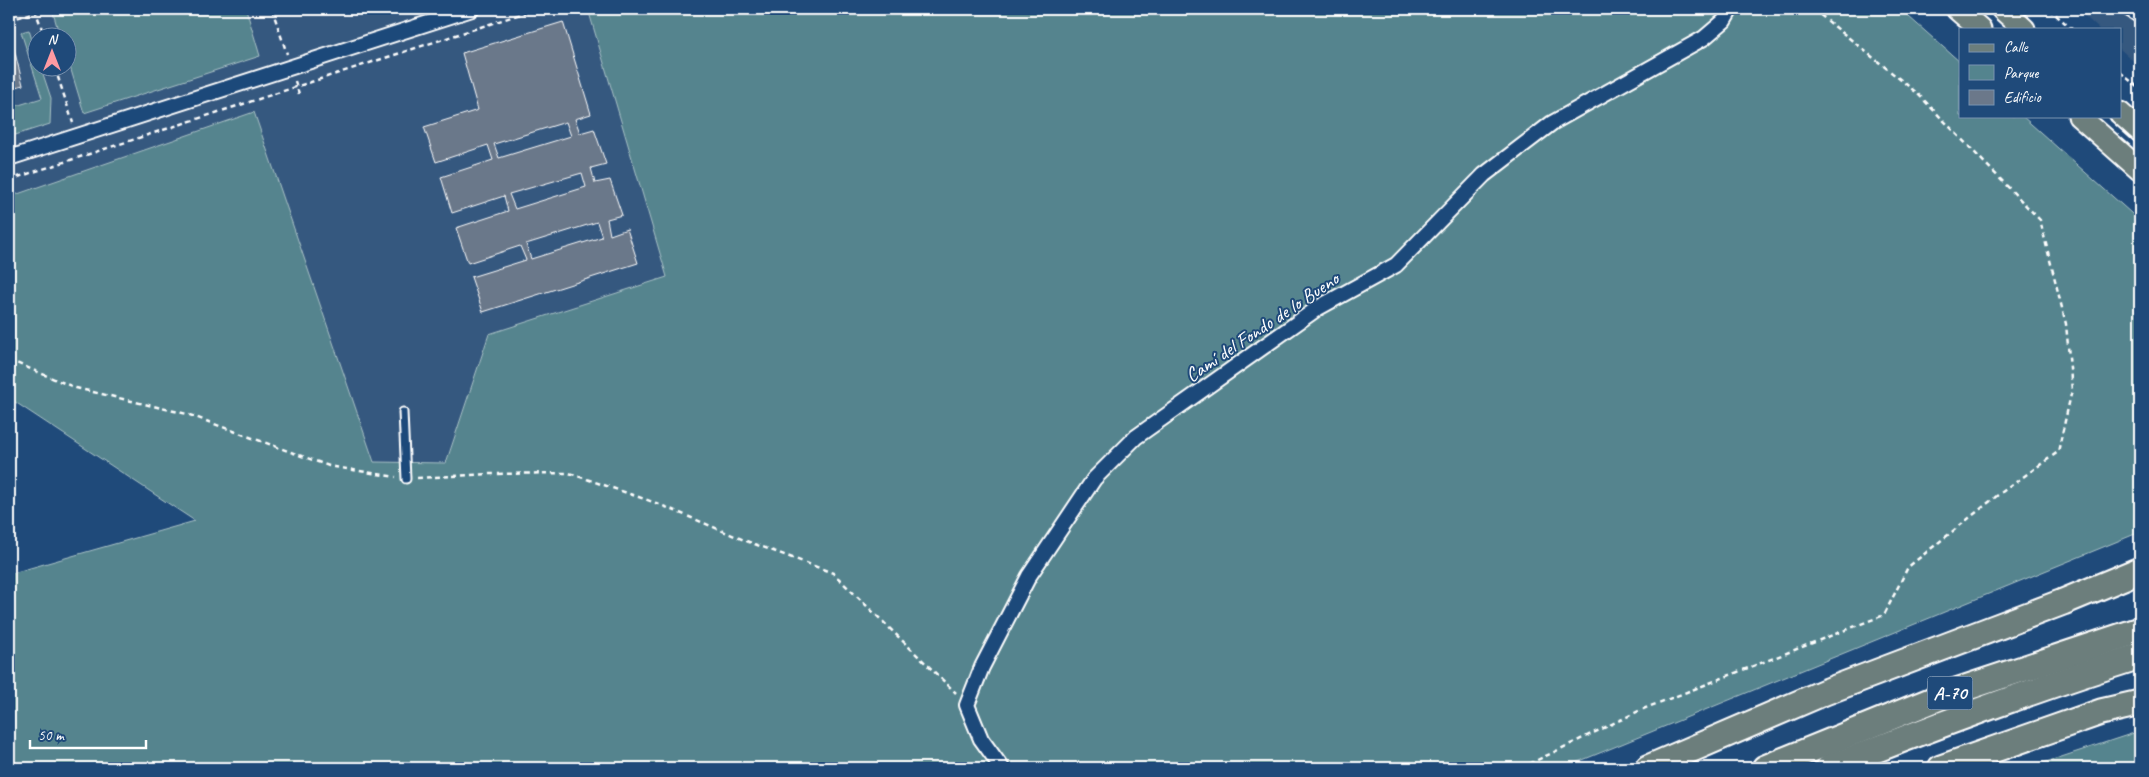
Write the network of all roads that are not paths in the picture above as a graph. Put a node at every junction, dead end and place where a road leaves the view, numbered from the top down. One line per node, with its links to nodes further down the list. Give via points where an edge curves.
1 (472, 9): 12 (street)
2 (1957, 9): 7 (main road)
3 (2002, 9): 8 (main road)
4 (2123, 9): 6 (lane)
5 (1728, 15): 22 (street, Camí del Fondo de lo Bueno, via 1704,38 1552,123 1484,176 1396,264 1318,308 1136,437 1094,479 1029,576 982,667 967,705 981,740)
6 (2140, 20)
7 (1979, 28)
8 (2023, 28)
9 (2122, 116): 11 (main road)
10 (2081, 118): 13 (main road)
11 (2140, 131)
12 (9, 158)
13 (2140, 170)
14 (403, 412): 15 (lane)
15 (406, 479)
16 (2140, 570): 18 (highway)
17 (2140, 582): 18 (highway)
18 (2062, 602): 23 (highway, via 1825,692)
19 (2140, 630): 24 (highway, A-70, via 1950,693)
20 (2140, 656): 25 (highway, A-70, via 1937,726)
21 (2140, 703): 26 (highway, via 2101,712)
22 (1002, 768)
23 (1648, 768)
24 (1765, 768)
25 (1830, 768)
26 (1941, 768)

